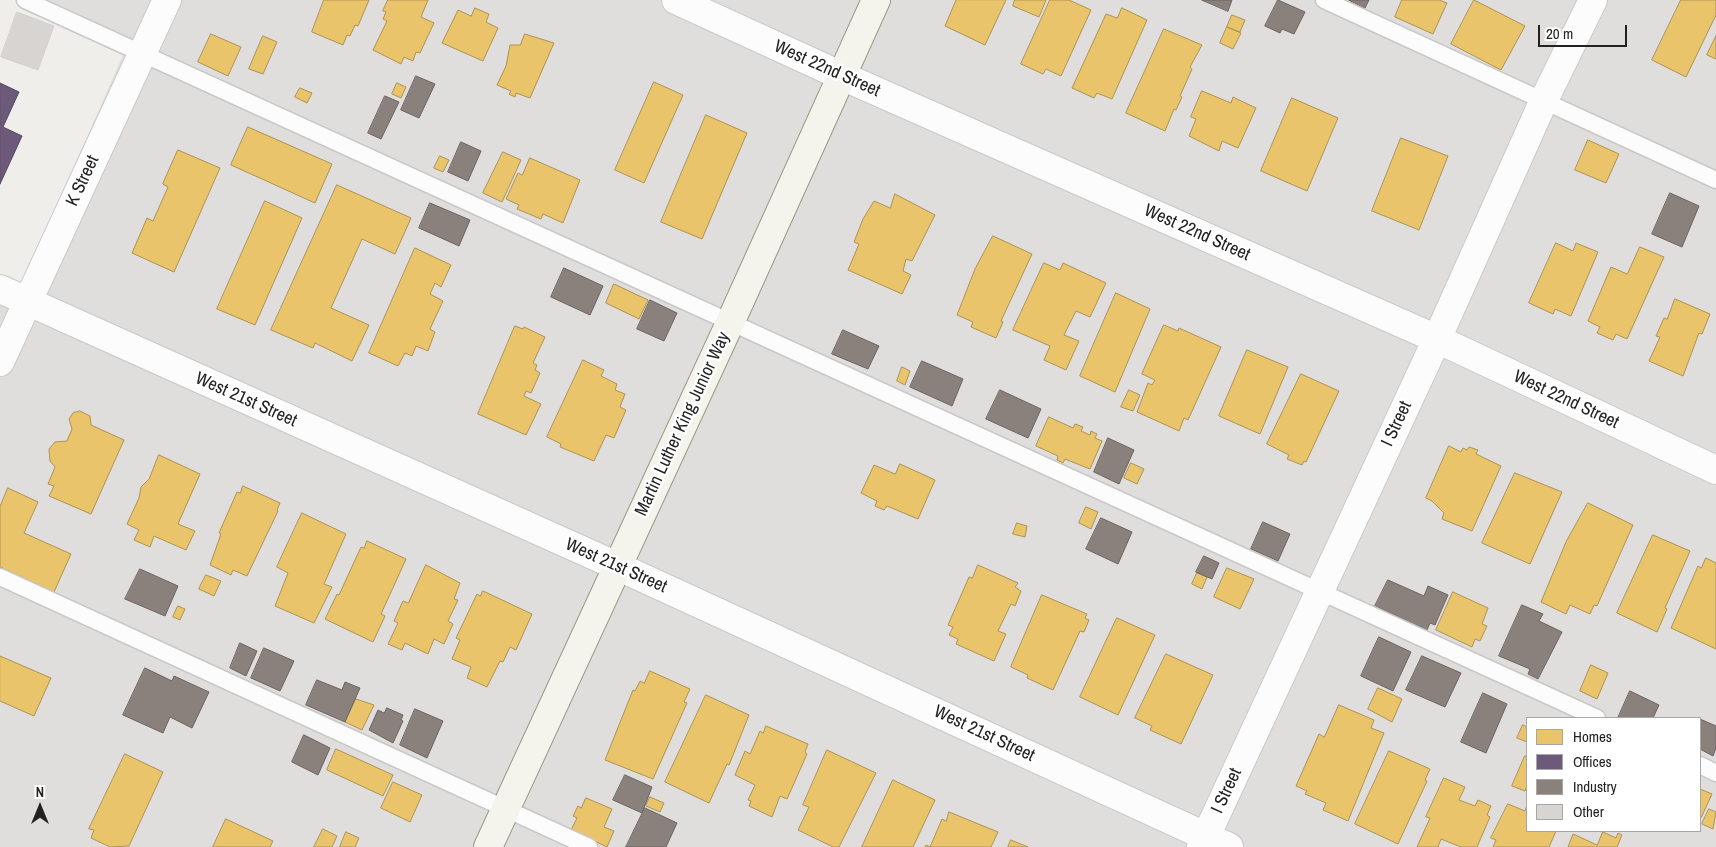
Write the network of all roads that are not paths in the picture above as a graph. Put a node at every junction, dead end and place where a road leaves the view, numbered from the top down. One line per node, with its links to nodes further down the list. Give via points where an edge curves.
1 (25, 0): 7 (lane)
2 (167, 0): 7 (street, K Street)
3 (676, 0): 8 (street, West 22nd Street)
4 (876, 0): 8 (main road, Martin Luther King Junior Way)
5 (1324, 0): 9 (lane)
6 (1593, 0): 9 (street, I Street)
7 (143, 52): 12 (street, K Street); 13 (lane)
8 (842, 76): 13 (main road, Martin Luther King Junior Way); 14 (street, West 22nd Street)
9 (1544, 100): 10 (lane); 14 (street, I Street)
10 (1716, 180)
11 (0, 289): 12 (street, West 21st Street)
12 (28, 302): 15 (street, K Street); 17 (street, West 21st Street)
13 (730, 323): 17 (main road, Martin Luther King Junior Way); 19 (lane)
14 (1437, 339): 16 (street, West 22nd Street); 19 (street, I Street)
15 (0, 362)
16 (1716, 470)
17 (617, 566): 23 (main road, Martin Luther King Junior Way); 24 (street, West 21st Street)
18 (0, 577): 23 (lane)
19 (1318, 591): 20 (lane); 24 (street, I Street)
20 (1595, 717)
21 (1701, 766): 22 (lane)
22 (1716, 773)
23 (506, 808): 25 (main road, Martin Luther King Junior Way); 26 (lane)
24 (1212, 843)
25 (488, 847)
26 (589, 847)

